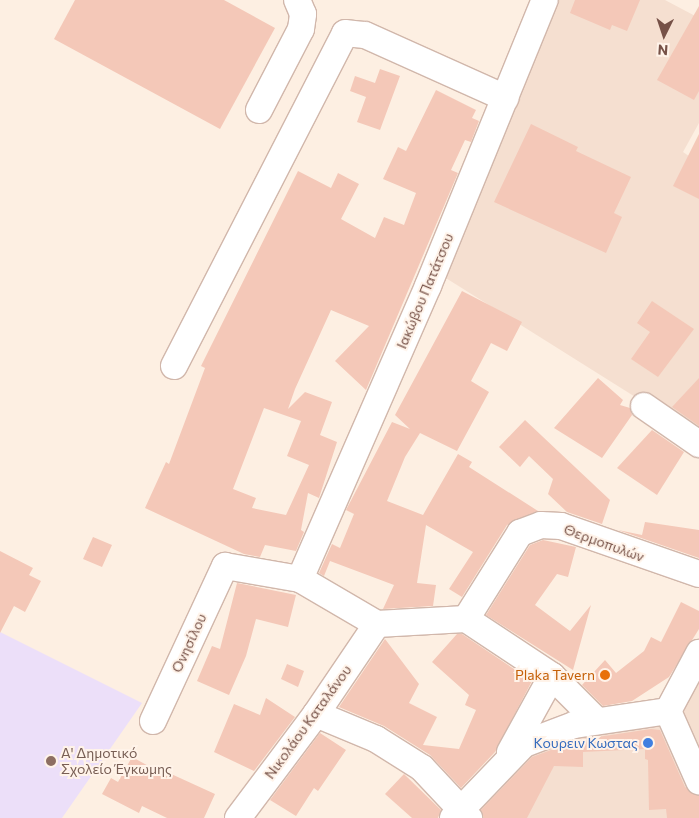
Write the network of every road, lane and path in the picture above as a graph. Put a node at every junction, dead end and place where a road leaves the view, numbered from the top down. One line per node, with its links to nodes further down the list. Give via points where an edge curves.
1 (298, 0): 4 (street, via 303,14 301,29)
2 (545, 0): 3 (street, Ιακώβου Πατάτσου)
3 (505, 98): 5 (street, via 365,35 344,33); 9 (street, Ιακώβου Πατάτσου, via 428,286)
4 (259, 110)
5 (174, 366)
6 (644, 406): 7 (street)
7 (699, 444)
8 (699, 574): 10 (street, Θερμοπυλών, via 561,526 541,525 520,533)
9 (300, 579): 11 (street); 16 (street, Ονησίλου, via 225,566)
10 (466, 619): 11 (street); 13 (street)
11 (377, 624): 15 (street, Νικολάου Καταλάνου)
12 (699, 653): 14 (street)
13 (552, 676): 17 (street); 18 (street)
14 (668, 711): 17 (street); 19 (street)
15 (316, 714): 20 (street, via 376,738 422,768); 21 (street, Νικολάου Καταλάνου)
16 (153, 721)
17 (598, 721): 18 (street, via 538,737)
18 (506, 760): 20 (street)
19 (699, 781)
20 (461, 815)
21 (238, 818)

